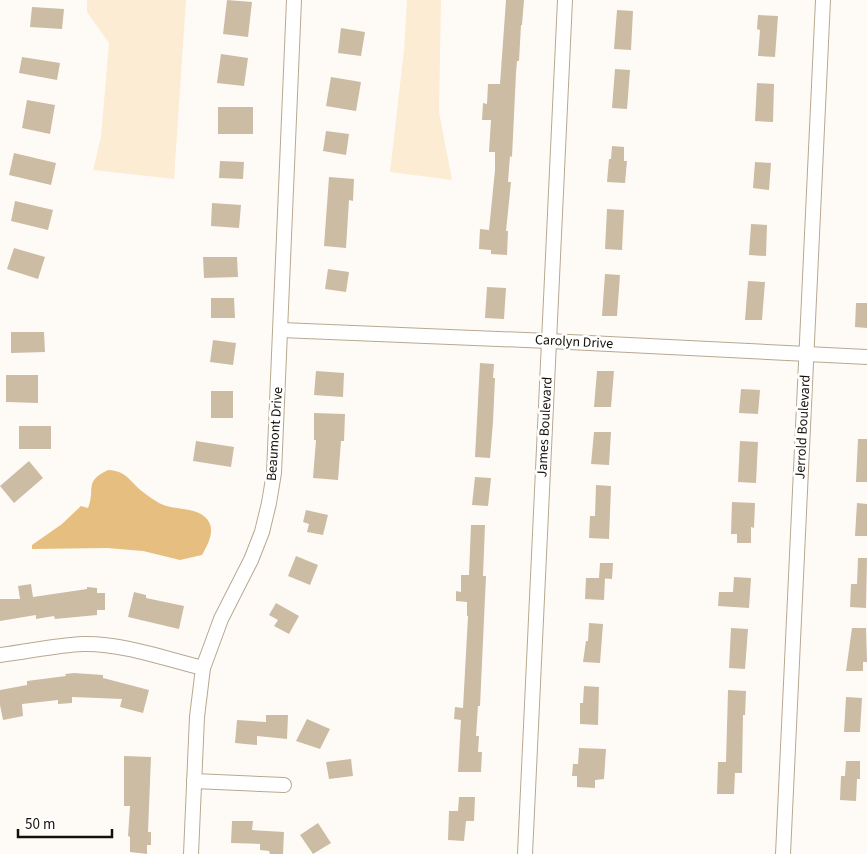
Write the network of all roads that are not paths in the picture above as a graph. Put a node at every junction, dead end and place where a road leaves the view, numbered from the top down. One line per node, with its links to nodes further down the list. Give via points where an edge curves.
1 (294, 0): 4 (street, Beaumont Drive)
2 (565, 0): 5 (street, James Boulevard)
3 (823, 0): 6 (street, Jerrold Boulevard)
4 (281, 330): 5 (street, Carolyn Drive); 9 (street, Beaumont Drive, via 274,473 269,503 251,560 221,619)
5 (549, 341): 6 (street, Carolyn Drive); 13 (street, James Boulevard)
6 (806, 354): 7 (street, Carolyn Drive); 14 (street, Jerrold Boulevard)
7 (867, 357)
8 (0, 655): 9 (street, via 94,645)
9 (203, 668): 10 (street, Beaumont Drive, via 198,696)
10 (194, 781): 11 (street); 12 (street, Beaumont Drive)
11 (284, 785)
12 (191, 854)
13 (525, 854)
14 (783, 854)

